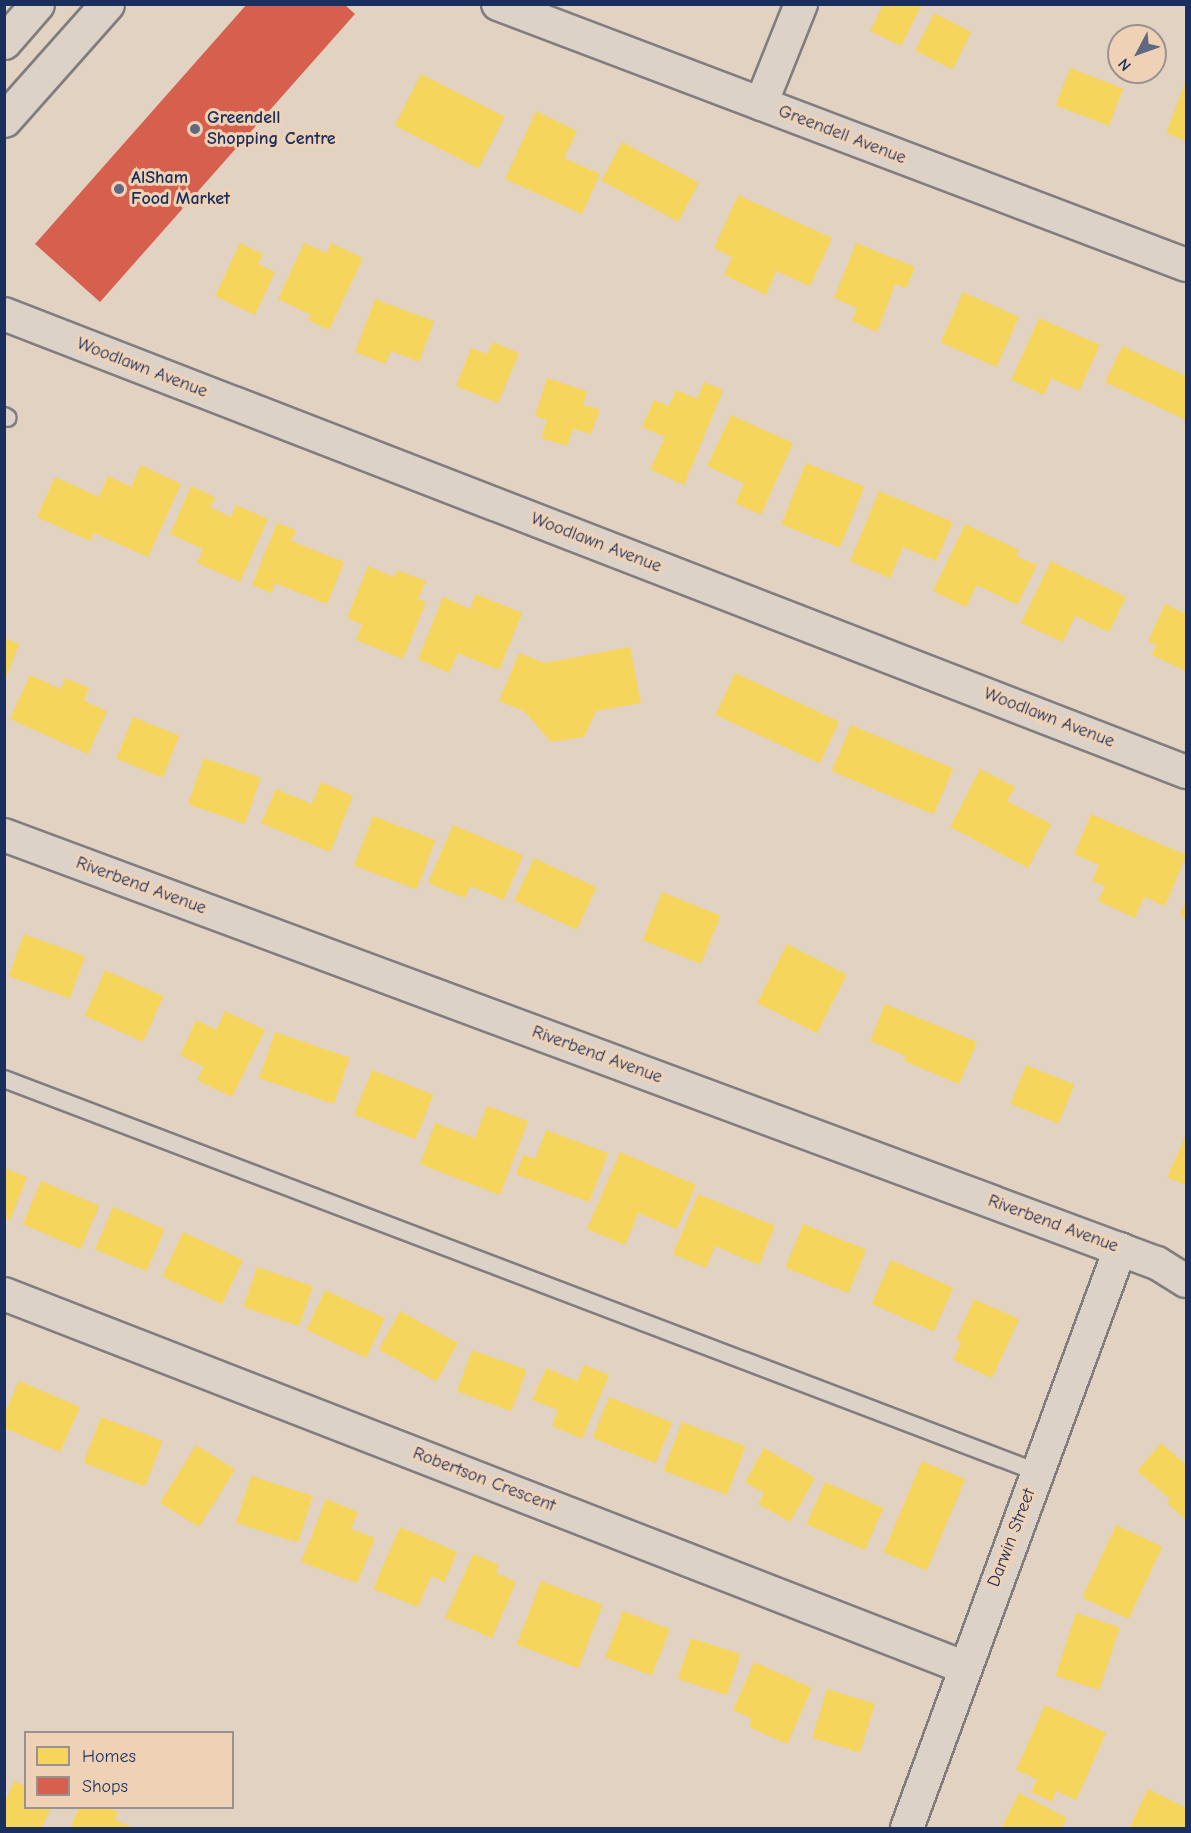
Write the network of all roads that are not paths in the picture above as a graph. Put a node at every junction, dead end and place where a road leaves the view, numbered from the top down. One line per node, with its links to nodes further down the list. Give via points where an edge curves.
1 (37, 4): 5 (main road)
2 (107, 4): 7 (main road)
3 (498, 4): 6 (street, Greendell Avenue)
4 (801, 4): 6 (street)
5 (4, 42)
6 (761, 105): 8 (street, Greendell Avenue)
7 (4, 120)
8 (1186, 265)
9 (4, 314): 10 (street, Woodlawn Avenue)
10 (1186, 771)
11 (4, 835): 13 (street, Riverbend Avenue)
12 (4, 1079): 16 (lane)
13 (1120, 1249): 14 (street, Riverbend Avenue, via 1157,1263); 16 (street, Darwin Street)
14 (1186, 1281)
15 (4, 1294): 17 (street, Robertson Crescent)
16 (1037, 1472): 17 (street, Darwin Street)
17 (963, 1667): 18 (street, Darwin Street)
18 (906, 1828)

